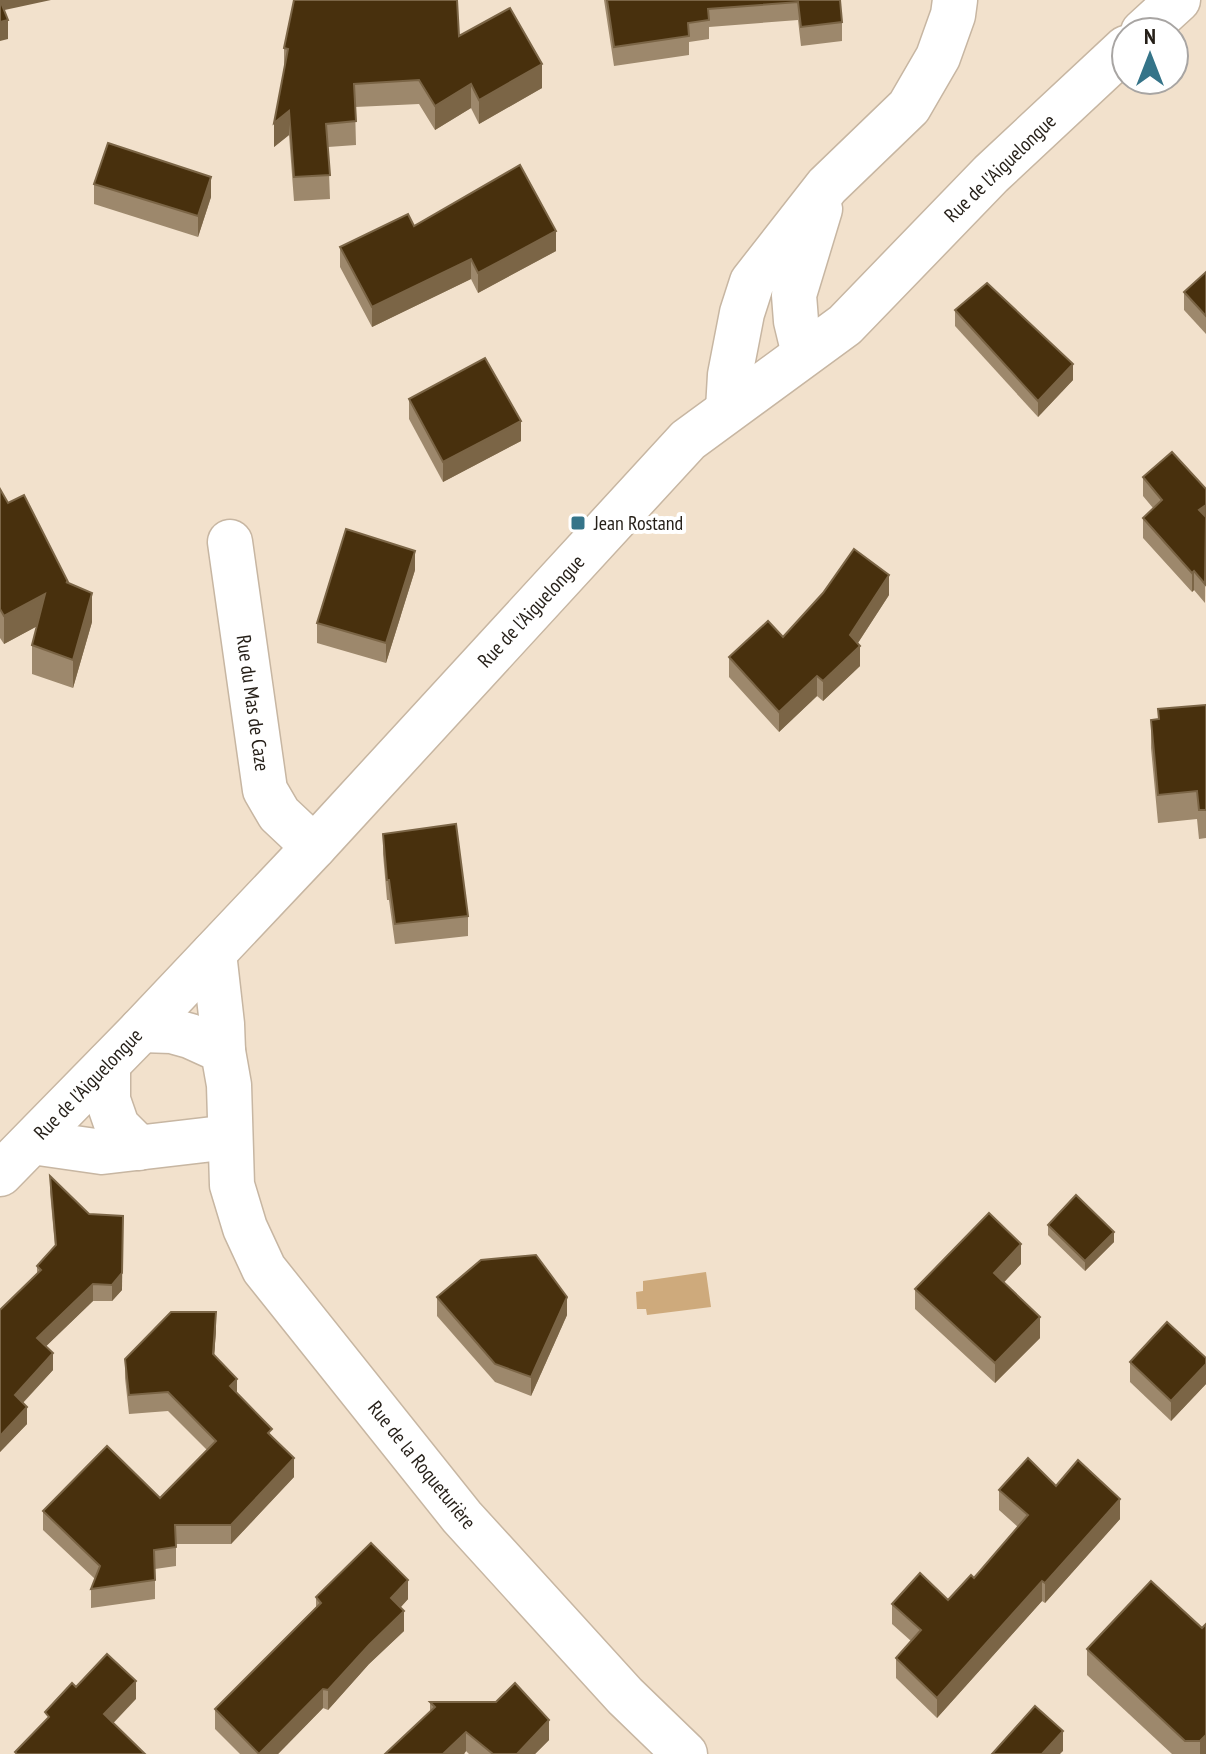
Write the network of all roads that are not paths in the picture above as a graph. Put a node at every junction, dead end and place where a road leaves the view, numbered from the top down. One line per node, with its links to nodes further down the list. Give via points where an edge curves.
1 (955, 0): 5 (street, via 938,57 909,107)
2 (1178, 0): 3 (street)
3 (1160, 16)
4 (1110, 63): 6 (street, Rue de l'Aiguelongue, via 991,174 845,325)
5 (827, 186): 6 (street, via 794,295); 7 (street, via 752,282 730,375)
6 (804, 354): 7 (street, Rue de l'Aiguelongue)
7 (728, 409): 9 (street, Rue de l'Aiguelongue, via 688,440)
8 (230, 542): 9 (street, Rue du Mas de Caze, via 265,790 279,814)
9 (314, 847): 10 (street, Rue de l'Aiguelongue)
10 (214, 953): 11 (street, Rue de l'Aiguelongue); 12 (street, Rue de la Roqueturière)
11 (141, 1030): 12 (street, via 172,1031); 13 (street, Rue de l'Aiguelongue)
12 (223, 1051): 14 (street, Rue de la Roqueturière)
13 (108, 1064): 15 (street, Rue de l'Aiguelongue); 16 (street, via 108,1100 117,1126)
14 (230, 1137): 16 (street); 18 (street, Rue de la Roqueturière, via 232,1185 264,1269 462,1517)
15 (32, 1142): 16 (street, via 102,1152); 17 (street, Rue de l'Aiguelongue)
16 (139, 1148)
17 (0, 1174)
18 (685, 1754)

